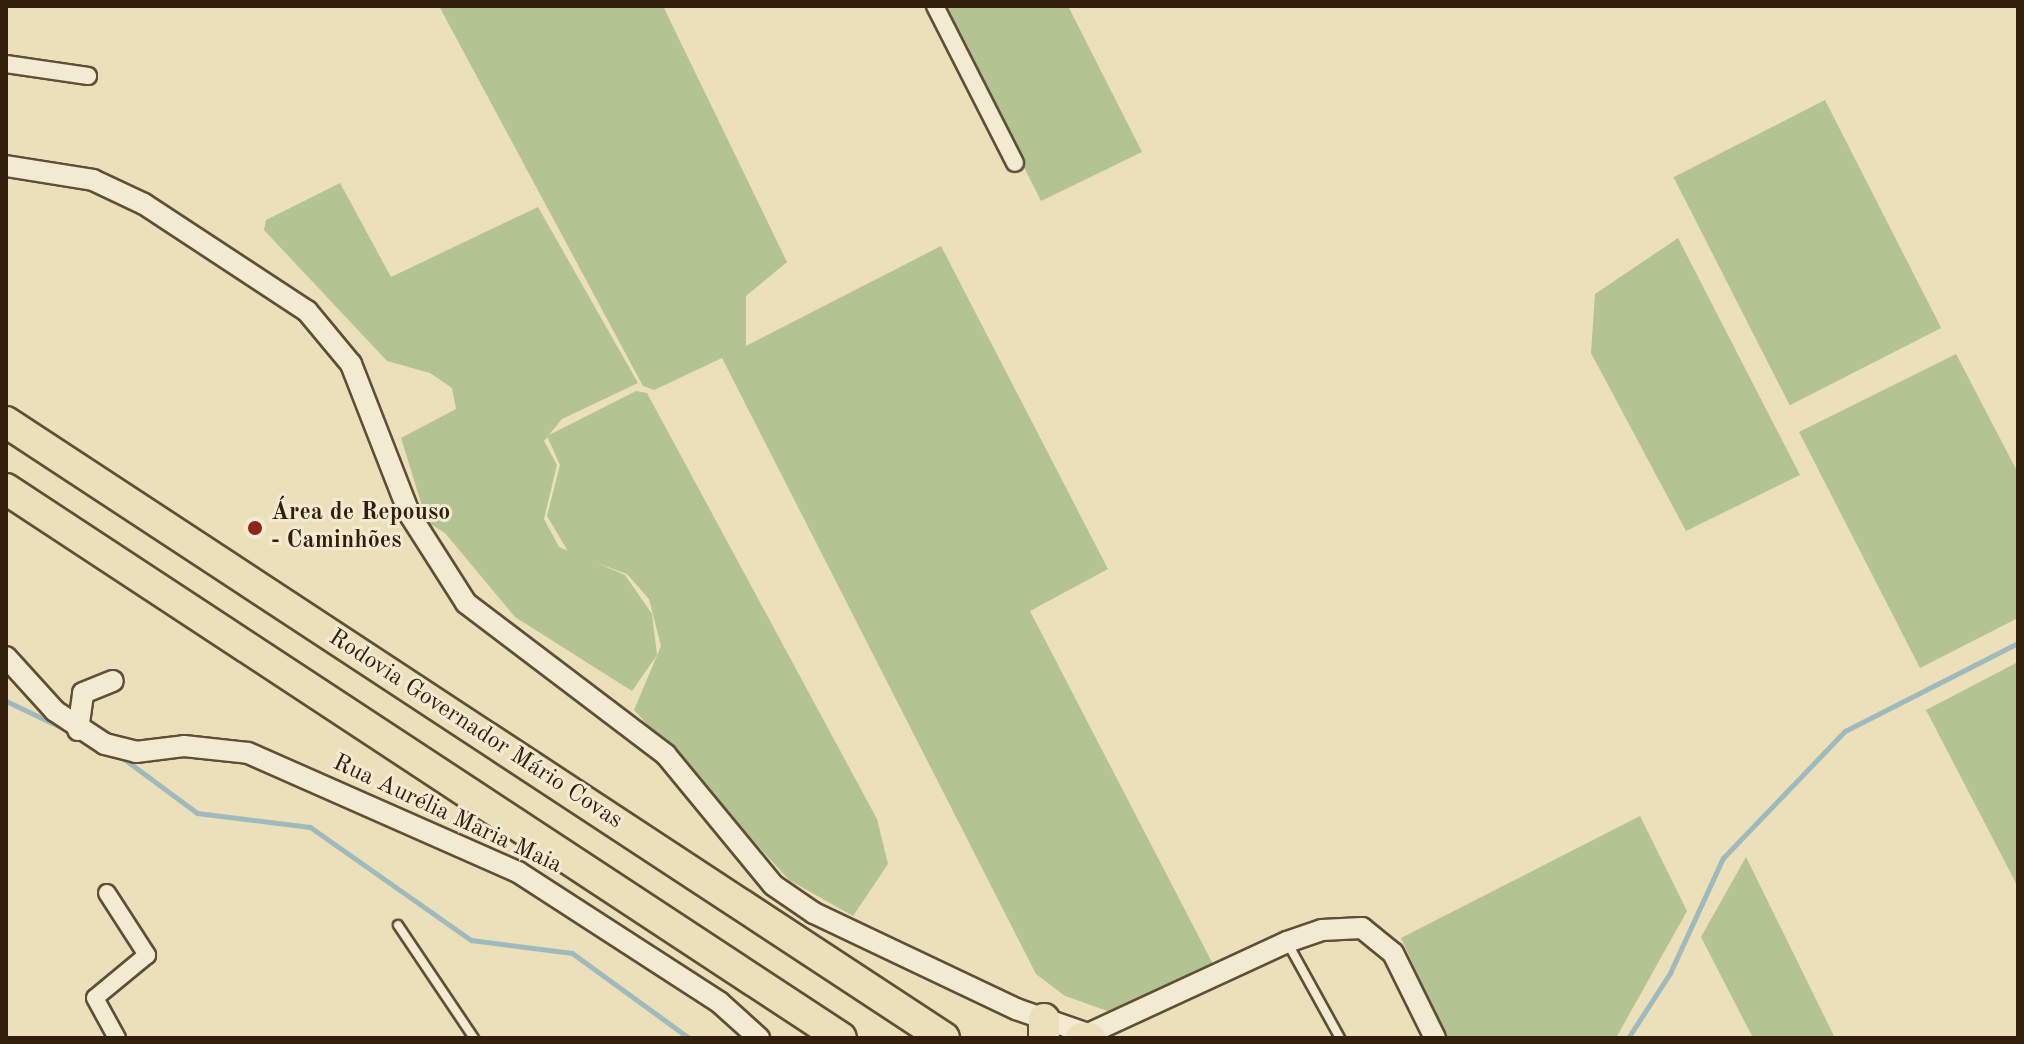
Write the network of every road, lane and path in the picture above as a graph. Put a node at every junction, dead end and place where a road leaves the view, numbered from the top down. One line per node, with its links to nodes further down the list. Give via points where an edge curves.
1 (935, 6): 4 (street)
2 (6, 64): 3 (street)
3 (88, 76)
4 (1015, 163)
5 (6, 166): 14 (street, via 93,180 218,247 298,304 351,364 410,515 466,603 666,755 773,885 853,935)
6 (6, 422): 20 (highway, Rodovia Governador Mário Covas)
7 (6, 489): 19 (highway)
8 (6, 657): 10 (street)
9 (113, 681): 10 (street, via 83,693)
10 (78, 730): 18 (street, Rua Aurélia Maria Maia, via 122,750 248,753 370,805 589,913)
11 (107, 893): 16 (street, via 147,955 95,998)
12 (398, 925): 17 (lane)
13 (1287, 942): 15 (street); 21 (lane); 22 (street, via 1341,926 1374,933 1393,953)
14 (1044, 1029): 15 (street)
15 (1086, 1037)
16 (117, 1038)
17 (474, 1038)
18 (759, 1038)
19 (841, 1038)
20 (944, 1038)
21 (1340, 1038)
22 (1435, 1038)

